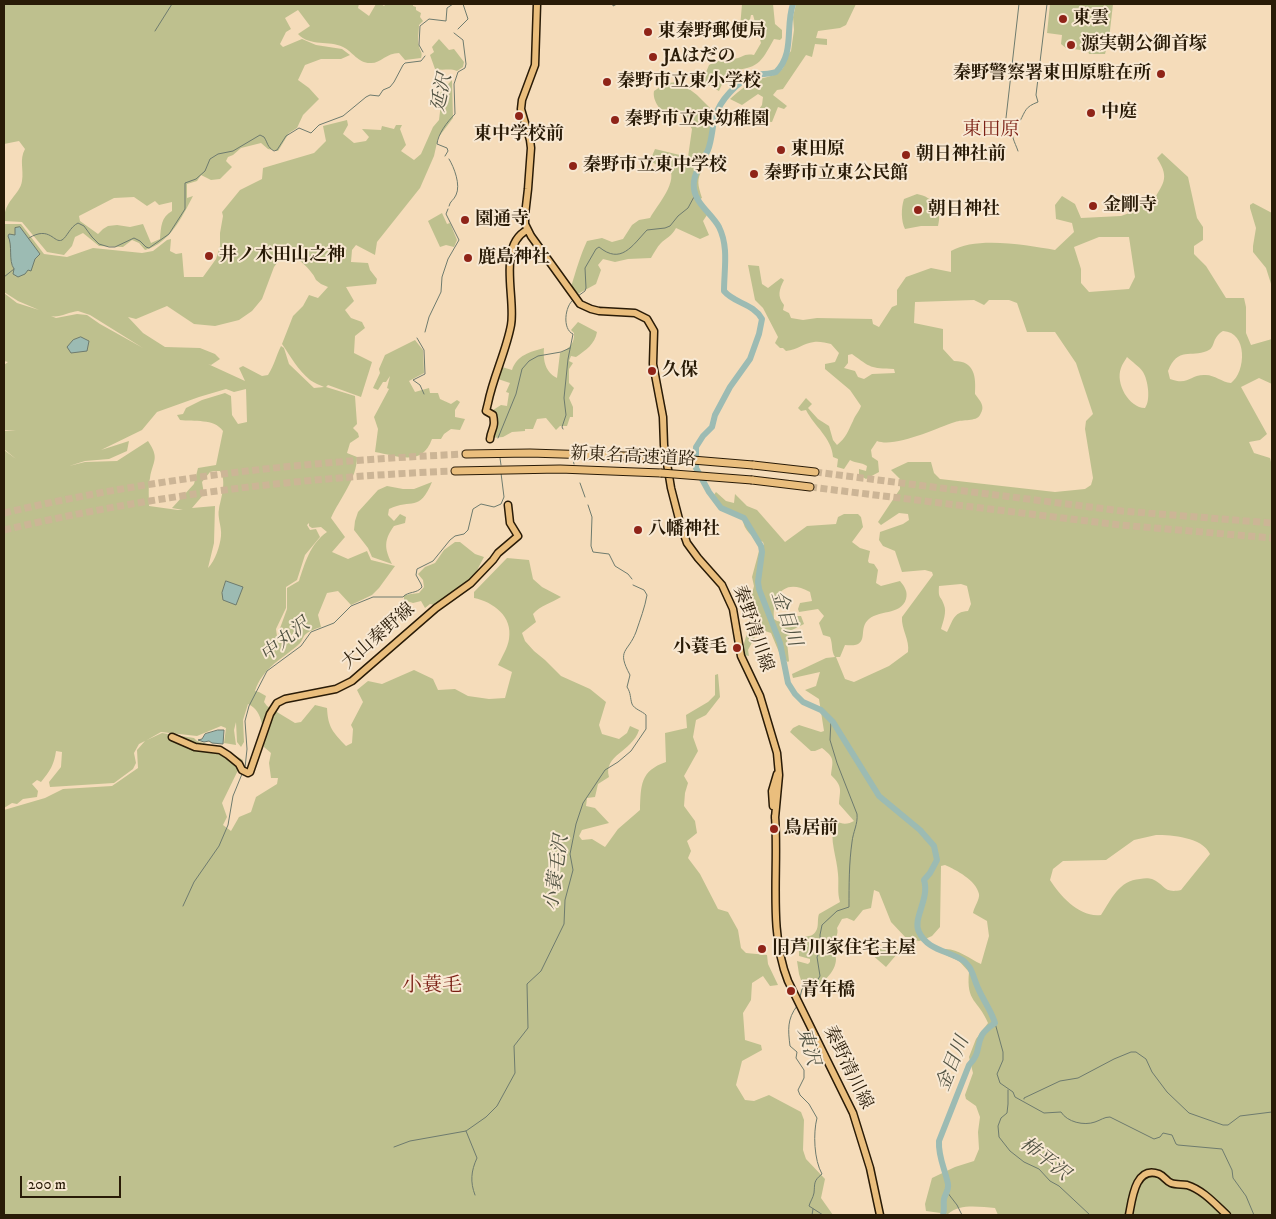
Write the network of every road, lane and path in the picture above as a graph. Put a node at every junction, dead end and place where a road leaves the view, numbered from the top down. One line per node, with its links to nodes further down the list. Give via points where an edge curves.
1 (537, 4): 2 (main road, via 534,65 520,109 531,148 524,215)
2 (528, 230): 3 (main road, via 518,237 512,255 512,320 486,411 494,418); 10 (main road, 秦野清川線, via 572,294 585,307 640,314 654,331 654,370 663,417 667,468 680,523 690,546 722,585 733,609 741,656 774,742 779,768 772,791 778,948 785,975 853,1113)
3 (490, 440)
4 (466, 454): 6 (highway, 新東名高速道路, bridge, via 656,457)
5 (455, 471): 7 (highway, 新東名高速道路, bridge, via 552,469 661,473)
6 (815, 472)
7 (810, 487)
8 (508, 505): 9 (main road, 大山秦野線, via 510,523 518,536 498,552 471,583 436,608 352,681 336,689 277,703 270,714 250,772 245,772 220,750 195,748)
9 (172, 737)
10 (880, 1215)
11 (1129, 1215): 12 (main road, via 1139,1180 1152,1173 1172,1184 1185,1184 1200,1191)
12 (1227, 1215)

